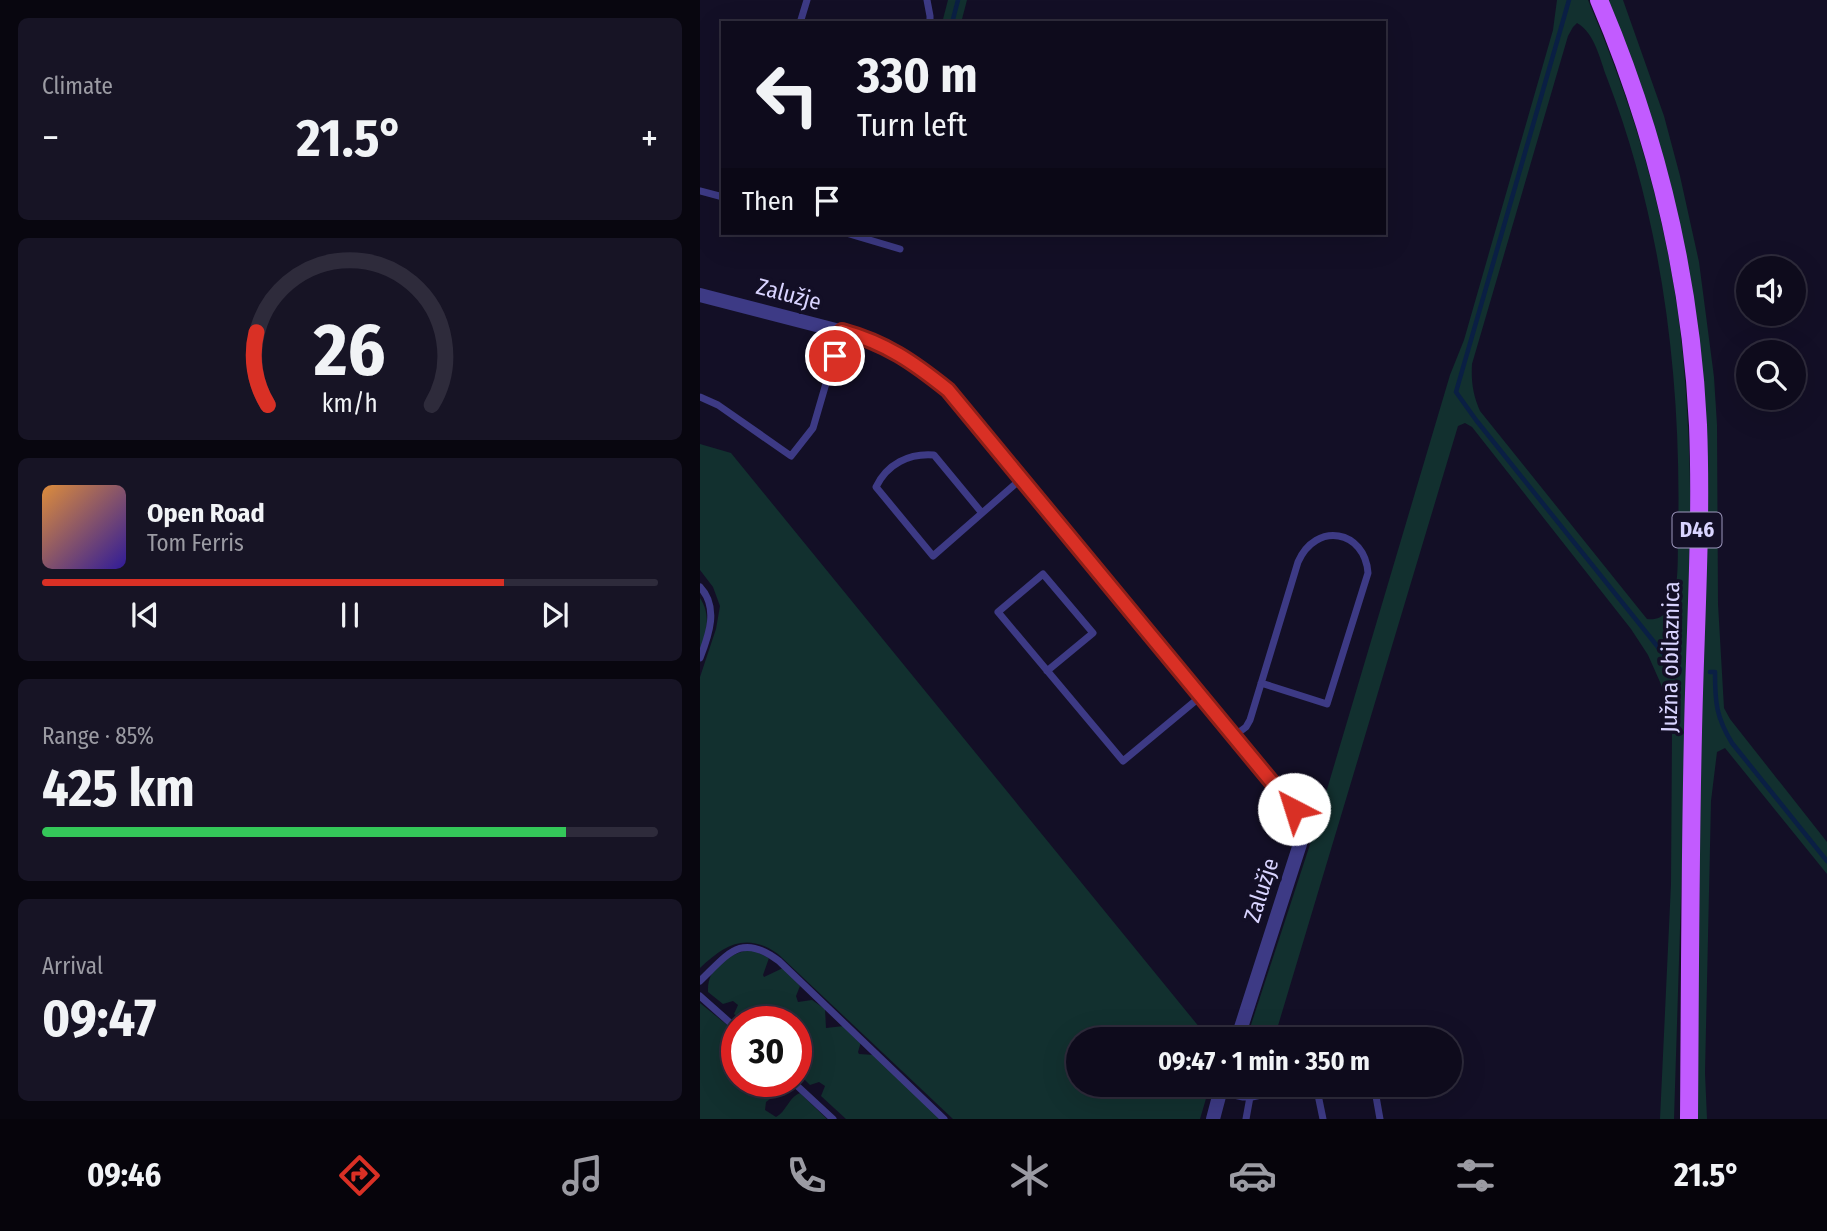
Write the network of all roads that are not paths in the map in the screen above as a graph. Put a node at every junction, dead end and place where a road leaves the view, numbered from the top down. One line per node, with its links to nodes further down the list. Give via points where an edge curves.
1 (807, 0): 4 (lane)
2 (927, 0): 5 (lane)
3 (1599, 0): 36 (main road, Južna obilaznica / D46, via 1639,104 1666,203 1682,283 1696,398)
4 (801, 21)
5 (929, 21)
6 (700, 191): 7 (lane)
7 (721, 196)
8 (853, 235): 9 (lane)
9 (900, 248)
10 (700, 295): 11 (street, Zalužje)
11 (842, 331): 12 (lane, via 813,428 791,456); 13 (street, Zalužje, via 886,346 948,390)
12 (700, 397)
13 (1022, 479): 14 (lane); 19 (street, Zalužje)
14 (982, 513): 14 (lane, via 933,556 876,487 892,466 919,454 933,455)
15 (700, 587): 16 (lane, via 712,611)
16 (700, 658)
17 (1047, 671): 17 (lane, via 998,612 1043,574 1093,633); 19 (lane, via 1122,761)
18 (1261, 683): 18 (lane, via 1303,552 1322,536 1335,534 1354,543 1367,558 1368,573 1327,704); 20 (lane, via 1250,720)
19 (1201, 696): 20 (street, Zalužje)
20 (1234, 736): 24 (street, Zalužje, via 1294,809 1301,827 1300,844)
21 (700, 981): 31 (lane, via 738,948 765,951)
22 (700, 996): 23 (lane)
23 (721, 1015)
24 (1241, 1027)
25 (809, 1097): 30 (lane)
26 (1219, 1097): 32 (street)
27 (1250, 1097): 33 (lane)
28 (1318, 1097): 34 (lane)
29 (1376, 1097): 35 (lane)
30 (833, 1119)
31 (944, 1119)
32 (1213, 1119)
33 (1246, 1119)
34 (1323, 1119)
35 (1380, 1119)
36 (1689, 1119)

